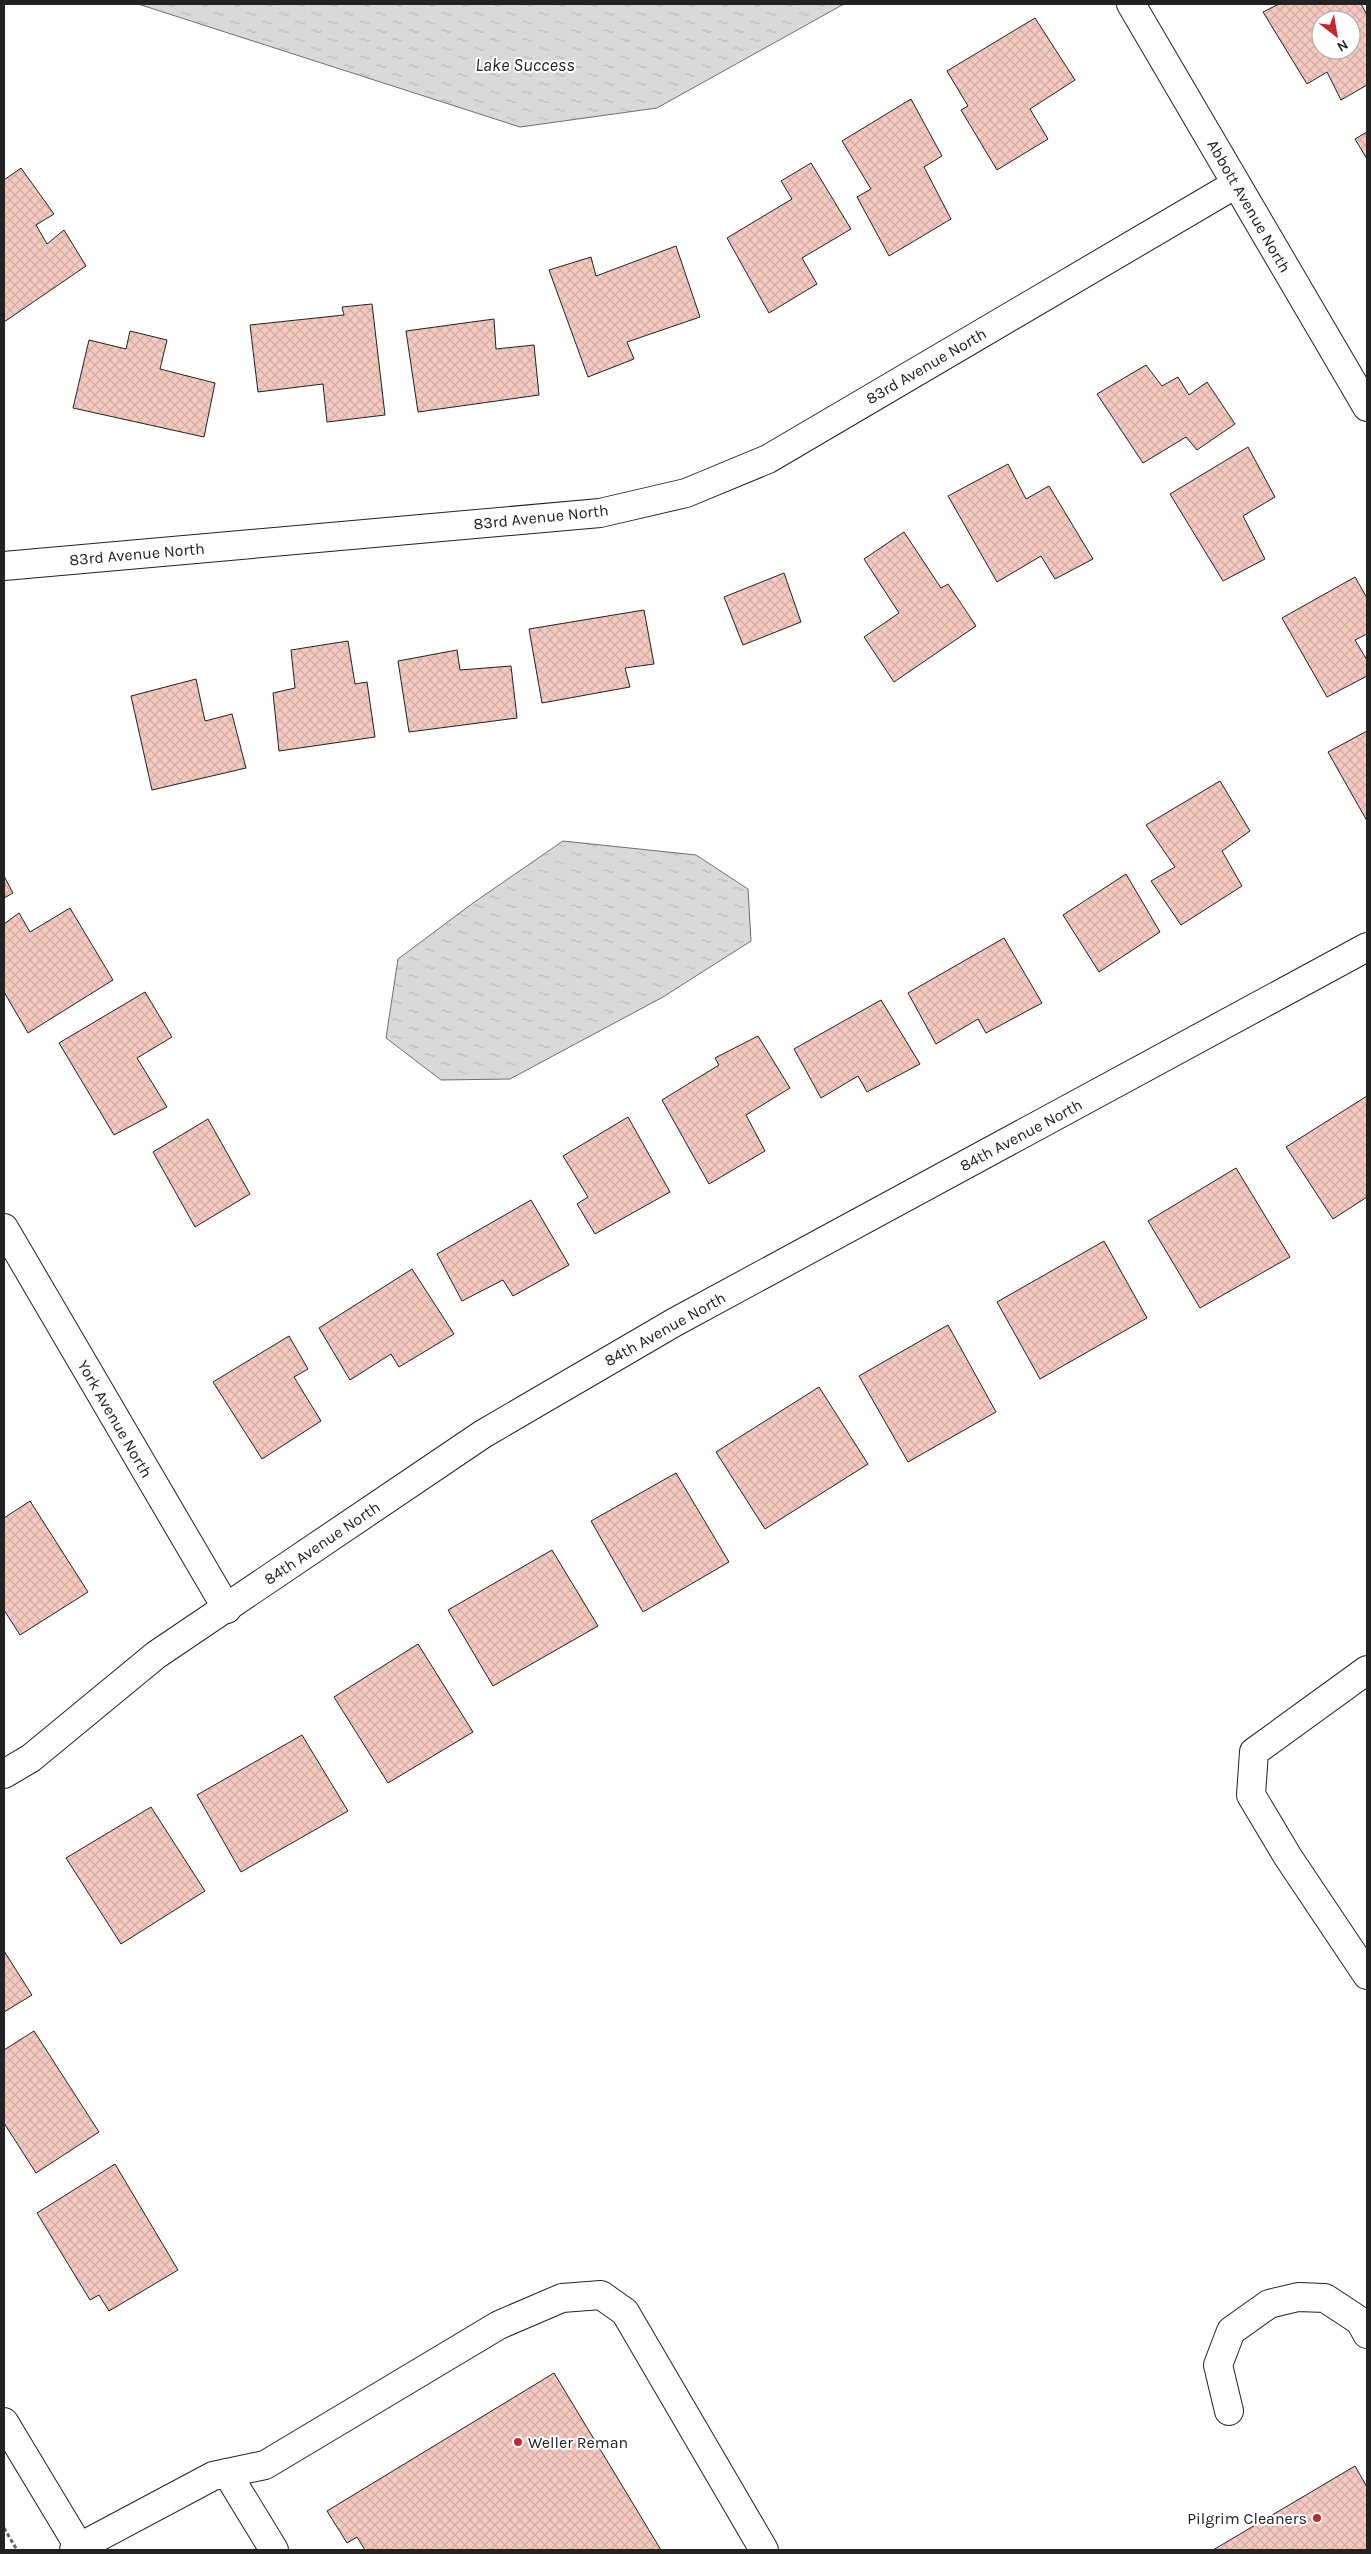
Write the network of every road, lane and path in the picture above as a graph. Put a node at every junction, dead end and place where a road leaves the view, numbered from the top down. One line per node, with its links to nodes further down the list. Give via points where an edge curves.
1 (1131, 4): 2 (street, Abbott Avenue North)
2 (1236, 184): 3 (street, Abbott Avenue North); 4 (street, 83rd Avenue North, via 768,459 686,492 600,513)
3 (1367, 407)
4 (4, 566)
5 (1367, 948): 7 (street, 84th Avenue North, via 675,1322 483,1434 298,1557)
6 (4, 1228): 7 (street, York Avenue North)
7 (227, 1609): 9 (street, 84th Avenue North, via 156,1655 31,1758)
8 (1367, 1670): 10 (street, via 1254,1752 1251,1795 1288,1858)
9 (4, 1774)
10 (1367, 1975)
11 (1367, 2334): 12 (street, via 1360,2321 1324,2298 1298,2297 1269,2304 1231,2331 1218,2365)
12 (1229, 2411)
13 (4, 2422): 16 (street)
14 (227, 2473): 16 (street, via 213,2476); 18 (street); 19 (street, via 265,2465 499,2325 562,2298 601,2295 625,2312)
15 (4, 2528): 17 (path)
16 (79, 2549)
17 (17, 2550)
18 (274, 2550)
19 (764, 2550)

